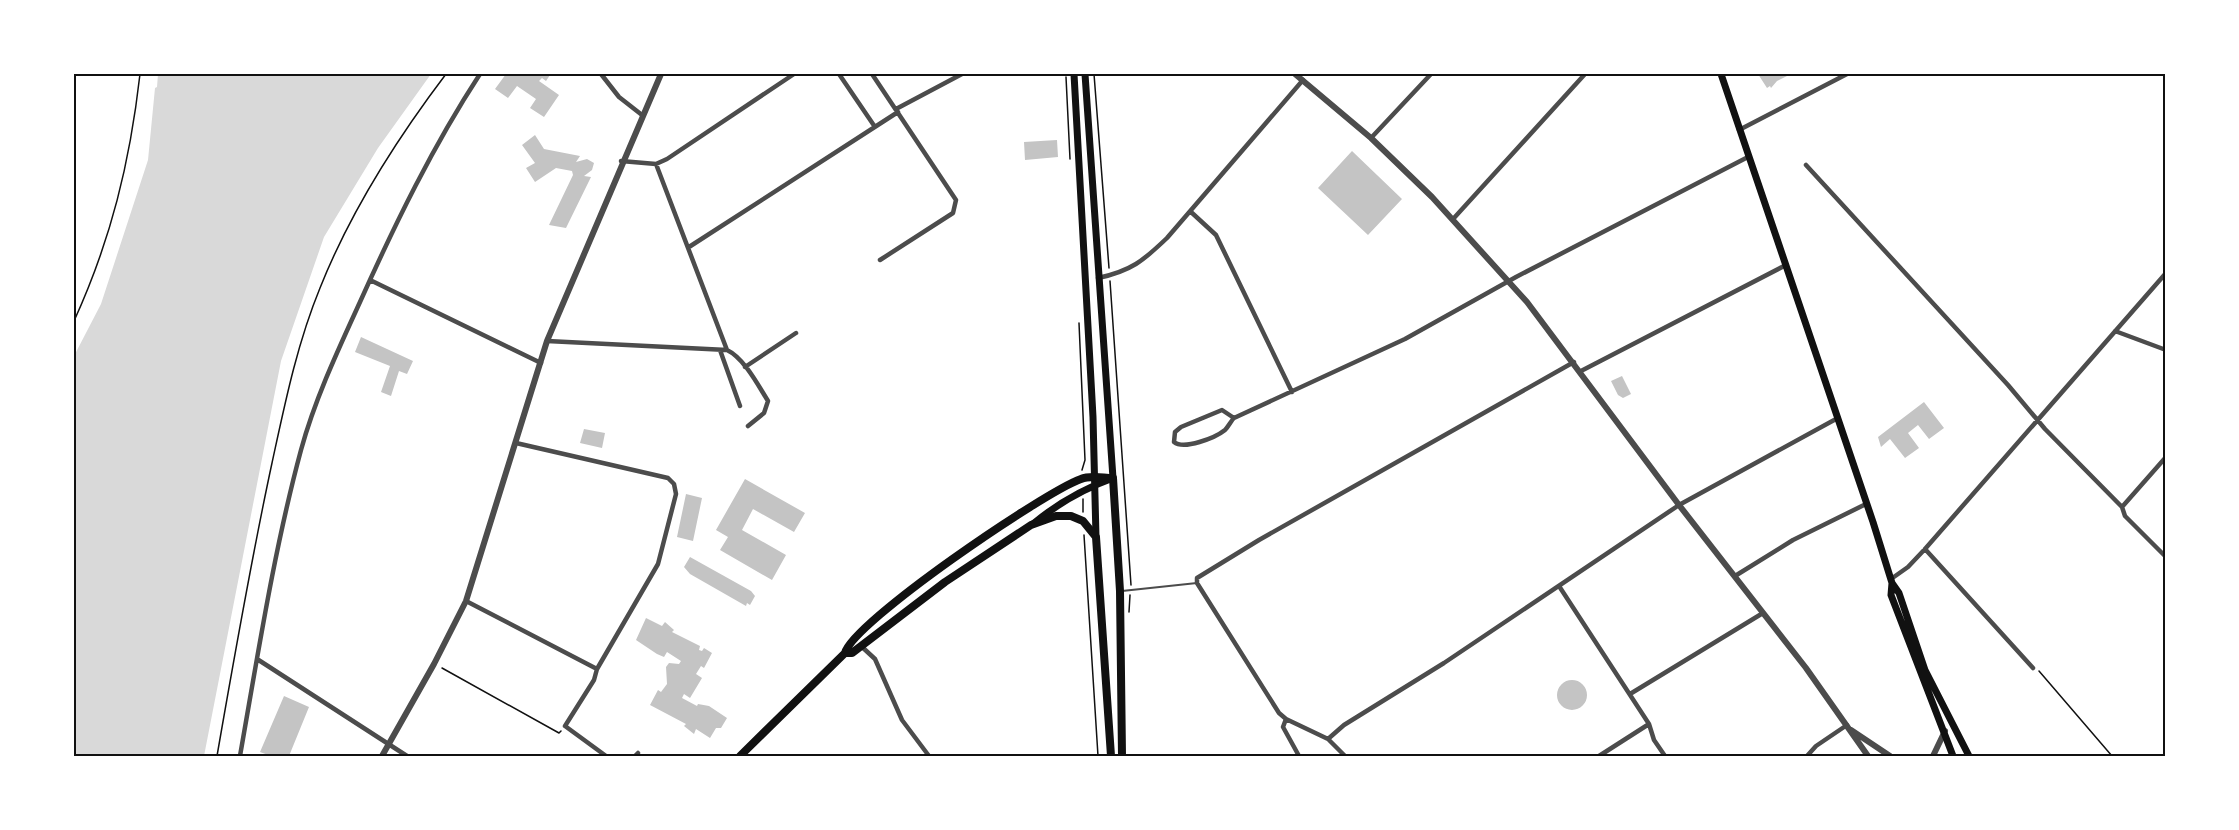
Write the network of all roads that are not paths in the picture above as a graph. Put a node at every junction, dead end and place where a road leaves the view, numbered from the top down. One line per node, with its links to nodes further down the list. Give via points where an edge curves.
1 (480, 74): 31 (street, via 438,142)
2 (601, 74): 16 (street, via 619,97)
3 (661, 74): 16 (street)
4 (794, 74): 22 (street)
5 (839, 74): 17 (street)
6 (872, 74): 15 (street)
7 (962, 74): 15 (street)
8 (1074, 74): 52 (main road)
9 (1085, 74): 30 (main road)
10 (1431, 74): 19 (street)
11 (1585, 74): 25 (street)
12 (1721, 74): 18 (main road)
13 (1847, 74): 18 (street)
14 (1299, 76): 19 (street); 24 (street)
15 (897, 110): 17 (street); 27 (street, via 957,204 953,213)
16 (642, 115): 21 (street)
17 (874, 127): 26 (street)
18 (1739, 130): 20 (main road)
19 (1371, 138): 25 (street)
20 (1748, 158): 28 (main road); 32 (street)
21 (621, 161): 22 (street); 35 (street)
22 (656, 164): 26 (street)
23 (1806, 165): 47 (street)
24 (1191, 212): 30 (street, via 1142,261 1126,271); 43 (street, via 1216,235)
25 (1454, 218): 32 (street)
26 (689, 247): 37 (street)
27 (880, 260)
28 (1786, 265): 42 (street); 46 (main road)
29 (2166, 273): 33 (street)
30 (1098, 278): 51 (main road)
31 (370, 280): 40 (street); 69 (street, via 326,378 301,450)
32 (1510, 281): 39 (street); 43 (street, via 1405,339)
33 (2115, 331): 38 (street); 47 (street)
34 (796, 333): 41 (street)
35 (547, 341): 36 (street); 40 (street)
36 (720, 350): 37 (street); 44 (street)
37 (727, 350): 41 (street)
38 (2166, 350)
39 (1574, 362): 42 (street); 62 (street, via 1212,567 1199,575)
40 (541, 363): 49 (street)
41 (745, 368): 48 (street, via 768,401 764,413)
42 (1581, 371): 54 (street)
43 (1292, 392): 45 (street)
44 (740, 406)
45 (1234, 418): 45 (street, via 1221,410 1214,412 1181,427 1175,432 1174,442 1187,446 1224,430)
46 (1836, 418): 53 (main road); 54 (street)
47 (2038, 419): 55 (street); 58 (street)
48 (748, 426)
49 (516, 443): 65 (street); 71 (street, via 668,478 675,487 658,564)
50 (2166, 457): 55 (street)
51 (1113, 478): 52 (main road); 64 (main road)
52 (1094, 482): 56 (main road); 57 (main road); 68 (main road, via 1083,478 962,553 854,638)
53 (1866, 504): 60 (street, via 1793,540); 61 (main road)
54 (1679, 505): 60 (street); 63 (street)
55 (2122, 507): 59 (street, via 2125,516)
56 (1031, 525): 57 (main road, via 1061,516 1083,521); 67 (main road, via 945,582)
57 (1096, 537): 85 (main road)
58 (1926, 549): 61 (street); 70 (street)
59 (2166, 557)
60 (1735, 576): 66 (street)
61 (1891, 581): 76 (main road, via 1891,595 1907,640); 96 (main road, via 1899,593 1925,670)
62 (1197, 583): 64 (lane); 73 (street)
63 (1558, 586): 72 (street); 77 (street)
64 (1120, 591): 86 (main road)
65 (466, 601): 71 (street); 78 (street)
66 (1763, 613): 72 (street); 75 (street)
67 (861, 646): 68 (main road); 84 (street, via 874,659 902,720)
68 (845, 653): 83 (main road)
69 (257, 659): 78 (street); 79 (street)
70 (2033, 668)
71 (597, 669): 82 (street, via 566,726)
72 (1630, 694): 74 (street)
73 (1286, 719): 77 (street); 87 (street, via 1283,727)
74 (1649, 724): 89 (street); 90 (street)
75 (1849, 727): 91 (street); 92 (street); 93 (street)
76 (1945, 731): 94 (street); 95 (main road)
77 (1328, 739): 88 (street)
78 (388, 744): 80 (street); 81 (street)
79 (240, 756)
80 (382, 756)
81 (407, 756)
82 (606, 756)
83 (740, 756)
84 (929, 756)
85 (1111, 756)
86 (1122, 756)
87 (1299, 756)
88 (1343, 756)
89 (1599, 756)
90 (1665, 756)
91 (1807, 756)
92 (1868, 756)
93 (1890, 756)
94 (1933, 756)
95 (1953, 756)
96 (1969, 756)

